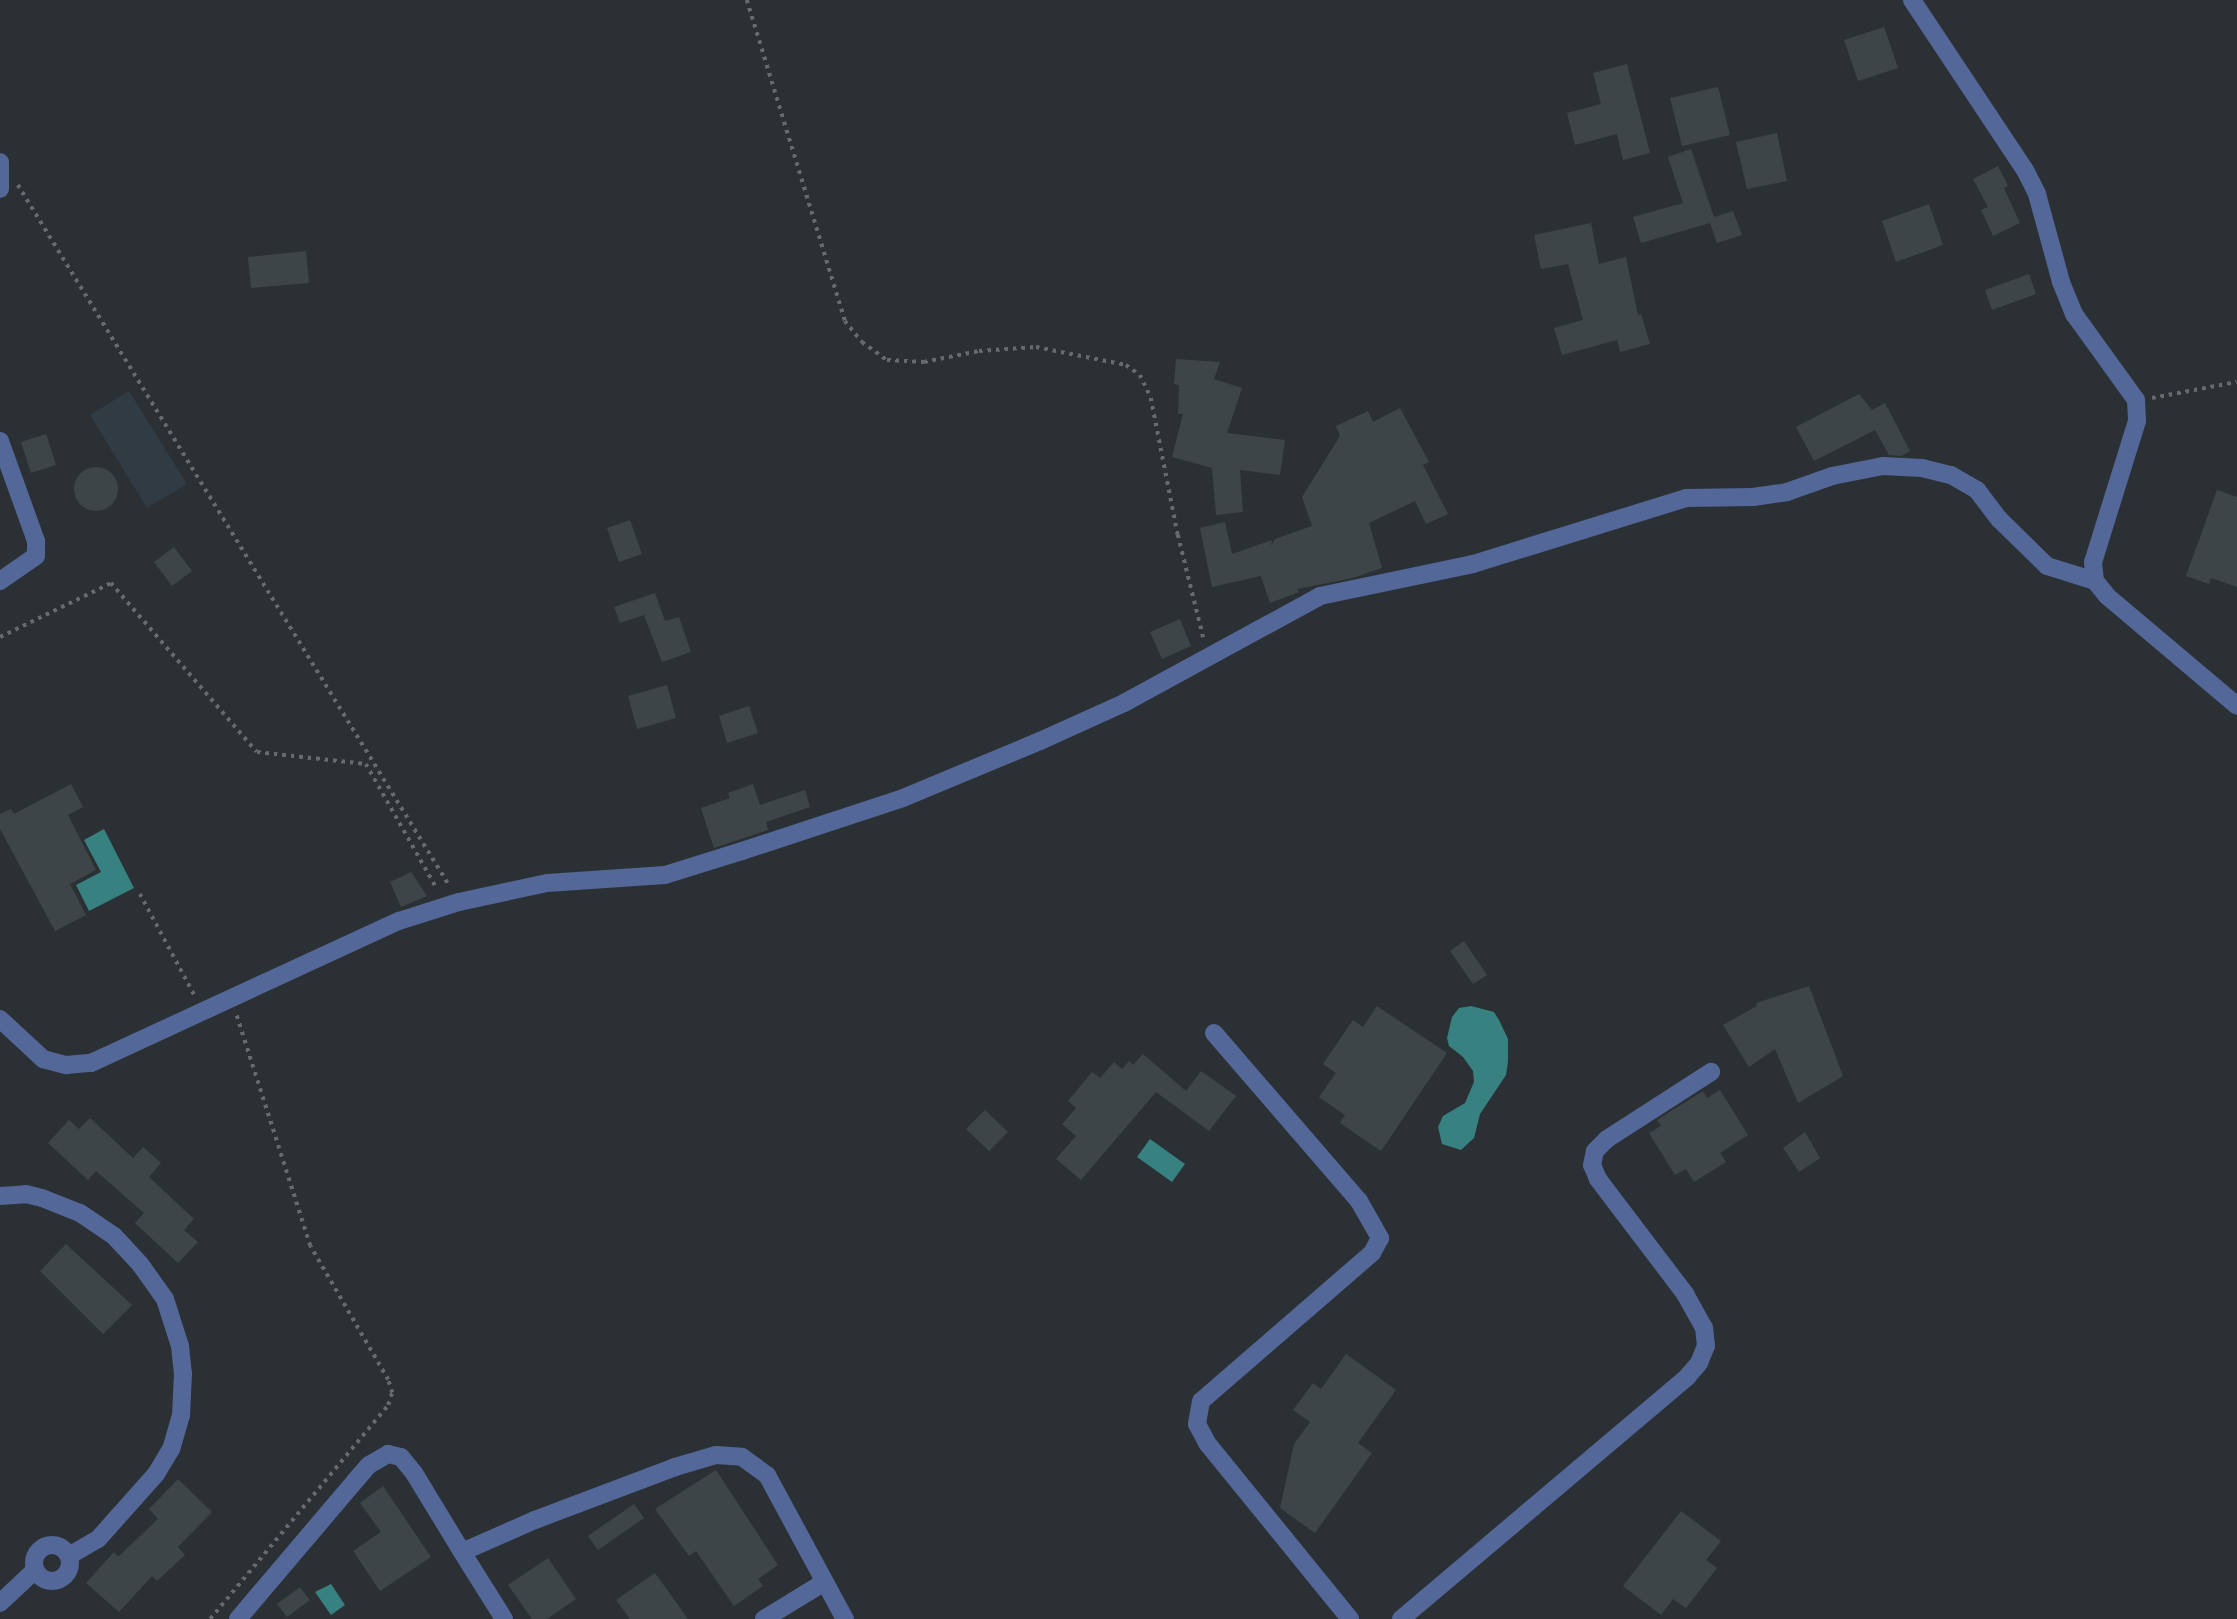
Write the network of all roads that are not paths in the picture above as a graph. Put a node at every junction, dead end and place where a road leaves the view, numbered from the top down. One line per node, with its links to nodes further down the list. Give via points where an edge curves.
1 (1912, 0): 6 (street, via 2025,170 2037,194 2074,314 2136,400 2137,421 2093,562)
2 (0, 162): 3 (street)
3 (7, 184)
4 (0, 441): 5 (street, via 36,541 36,556)
5 (0, 581)
6 (2095, 581): 7 (street, via 2106,596); 8 (street, via 2047,566 1977,491 1951,474 1922,468 1883,466 1753,497 1686,498 1473,564 1320,596 1124,703 1028,746 903,798 742,851 665,875 547,883 400,920 91,1063 74,1066 43,1059)
7 (2237, 706)
8 (0, 1019)
9 (1214, 1033): 21 (street, via 1359,1201 1380,1238 1372,1253 1201,1401 1197,1424 1207,1443)
10 (1712, 1072): 22 (street, via 1607,1139 1595,1151 1592,1165 1598,1180 1686,1294 1704,1328 1706,1346 1699,1363)
11 (0, 1196): 13 (street, via 42,1198 80,1213 114,1236 165,1299 180,1346 181,1415 172,1450 98,1539)
12 (462, 1552): 15 (street, via 535,1520 716,1455 742,1457 767,1475); 17 (street, via 407,1464 388,1454 369,1465); 18 (street)
13 (69, 1556): 14 (street, via 59,1546 46,1546 36,1556); 14 (street, via 69,1570 59,1580 45,1580)
14 (35, 1570): 16 (street)
15 (823, 1583): 19 (street); 20 (street)
16 (0, 1603)
17 (238, 1619)
18 (504, 1619)
19 (764, 1619)
20 (845, 1619)
21 (1350, 1619)
22 (1401, 1619)

